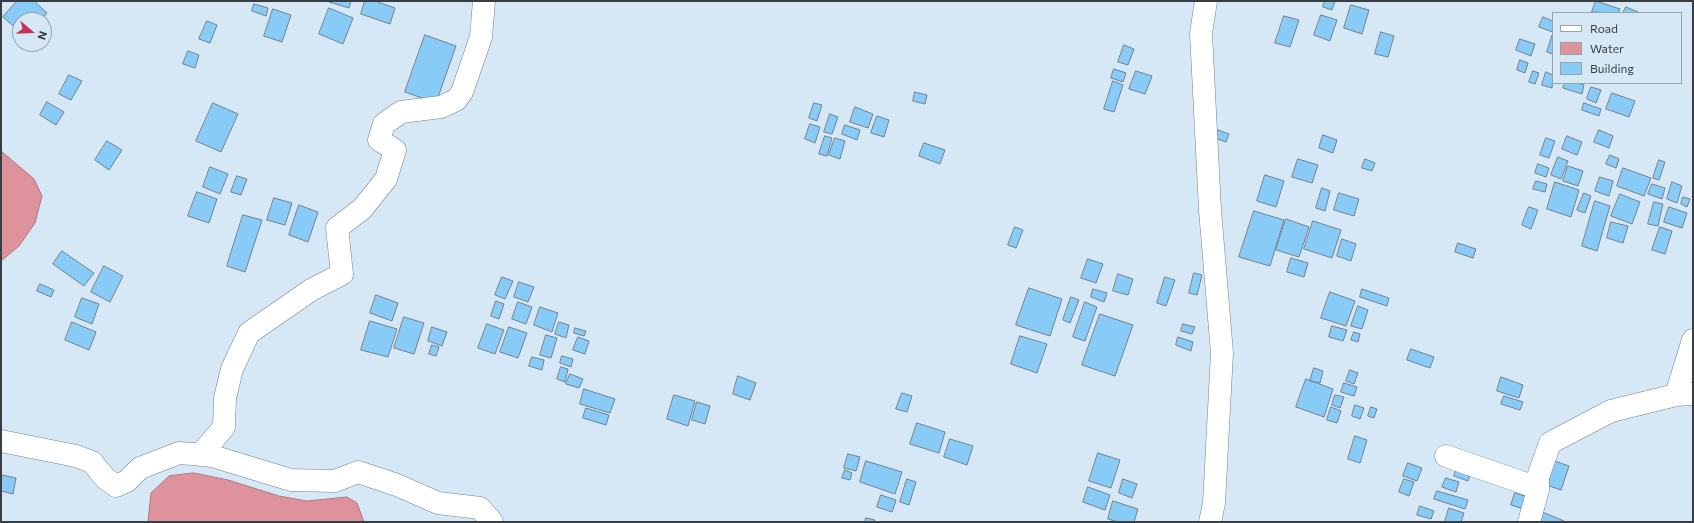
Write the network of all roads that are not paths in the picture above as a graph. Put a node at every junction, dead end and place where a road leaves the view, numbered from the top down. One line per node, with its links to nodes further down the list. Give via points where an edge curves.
1 (484, 1): 6 (street, via 481,37 462,92 456,100 441,107 401,112 384,124 379,140 395,150 386,179 362,209 337,228 342,274 311,290 249,333 232,369 225,398 224,427)
2 (1206, 1): 10 (street, via 1201,33 1210,210 1222,352 1214,503)
3 (1693, 340): 4 (street)
4 (1685, 395): 8 (street, via 1611,411 1550,443 1538,477)
5 (1, 441): 6 (street, via 76,456 92,462 105,478 116,486 128,481 140,468 179,453)
6 (200, 455): 9 (street, via 212,456 291,480 335,481 358,472 398,485 438,503 480,508)
7 (1446, 456): 8 (street)
8 (1538, 488): 11 (street)
9 (492, 522)
10 (1210, 522)
11 (1529, 522)

